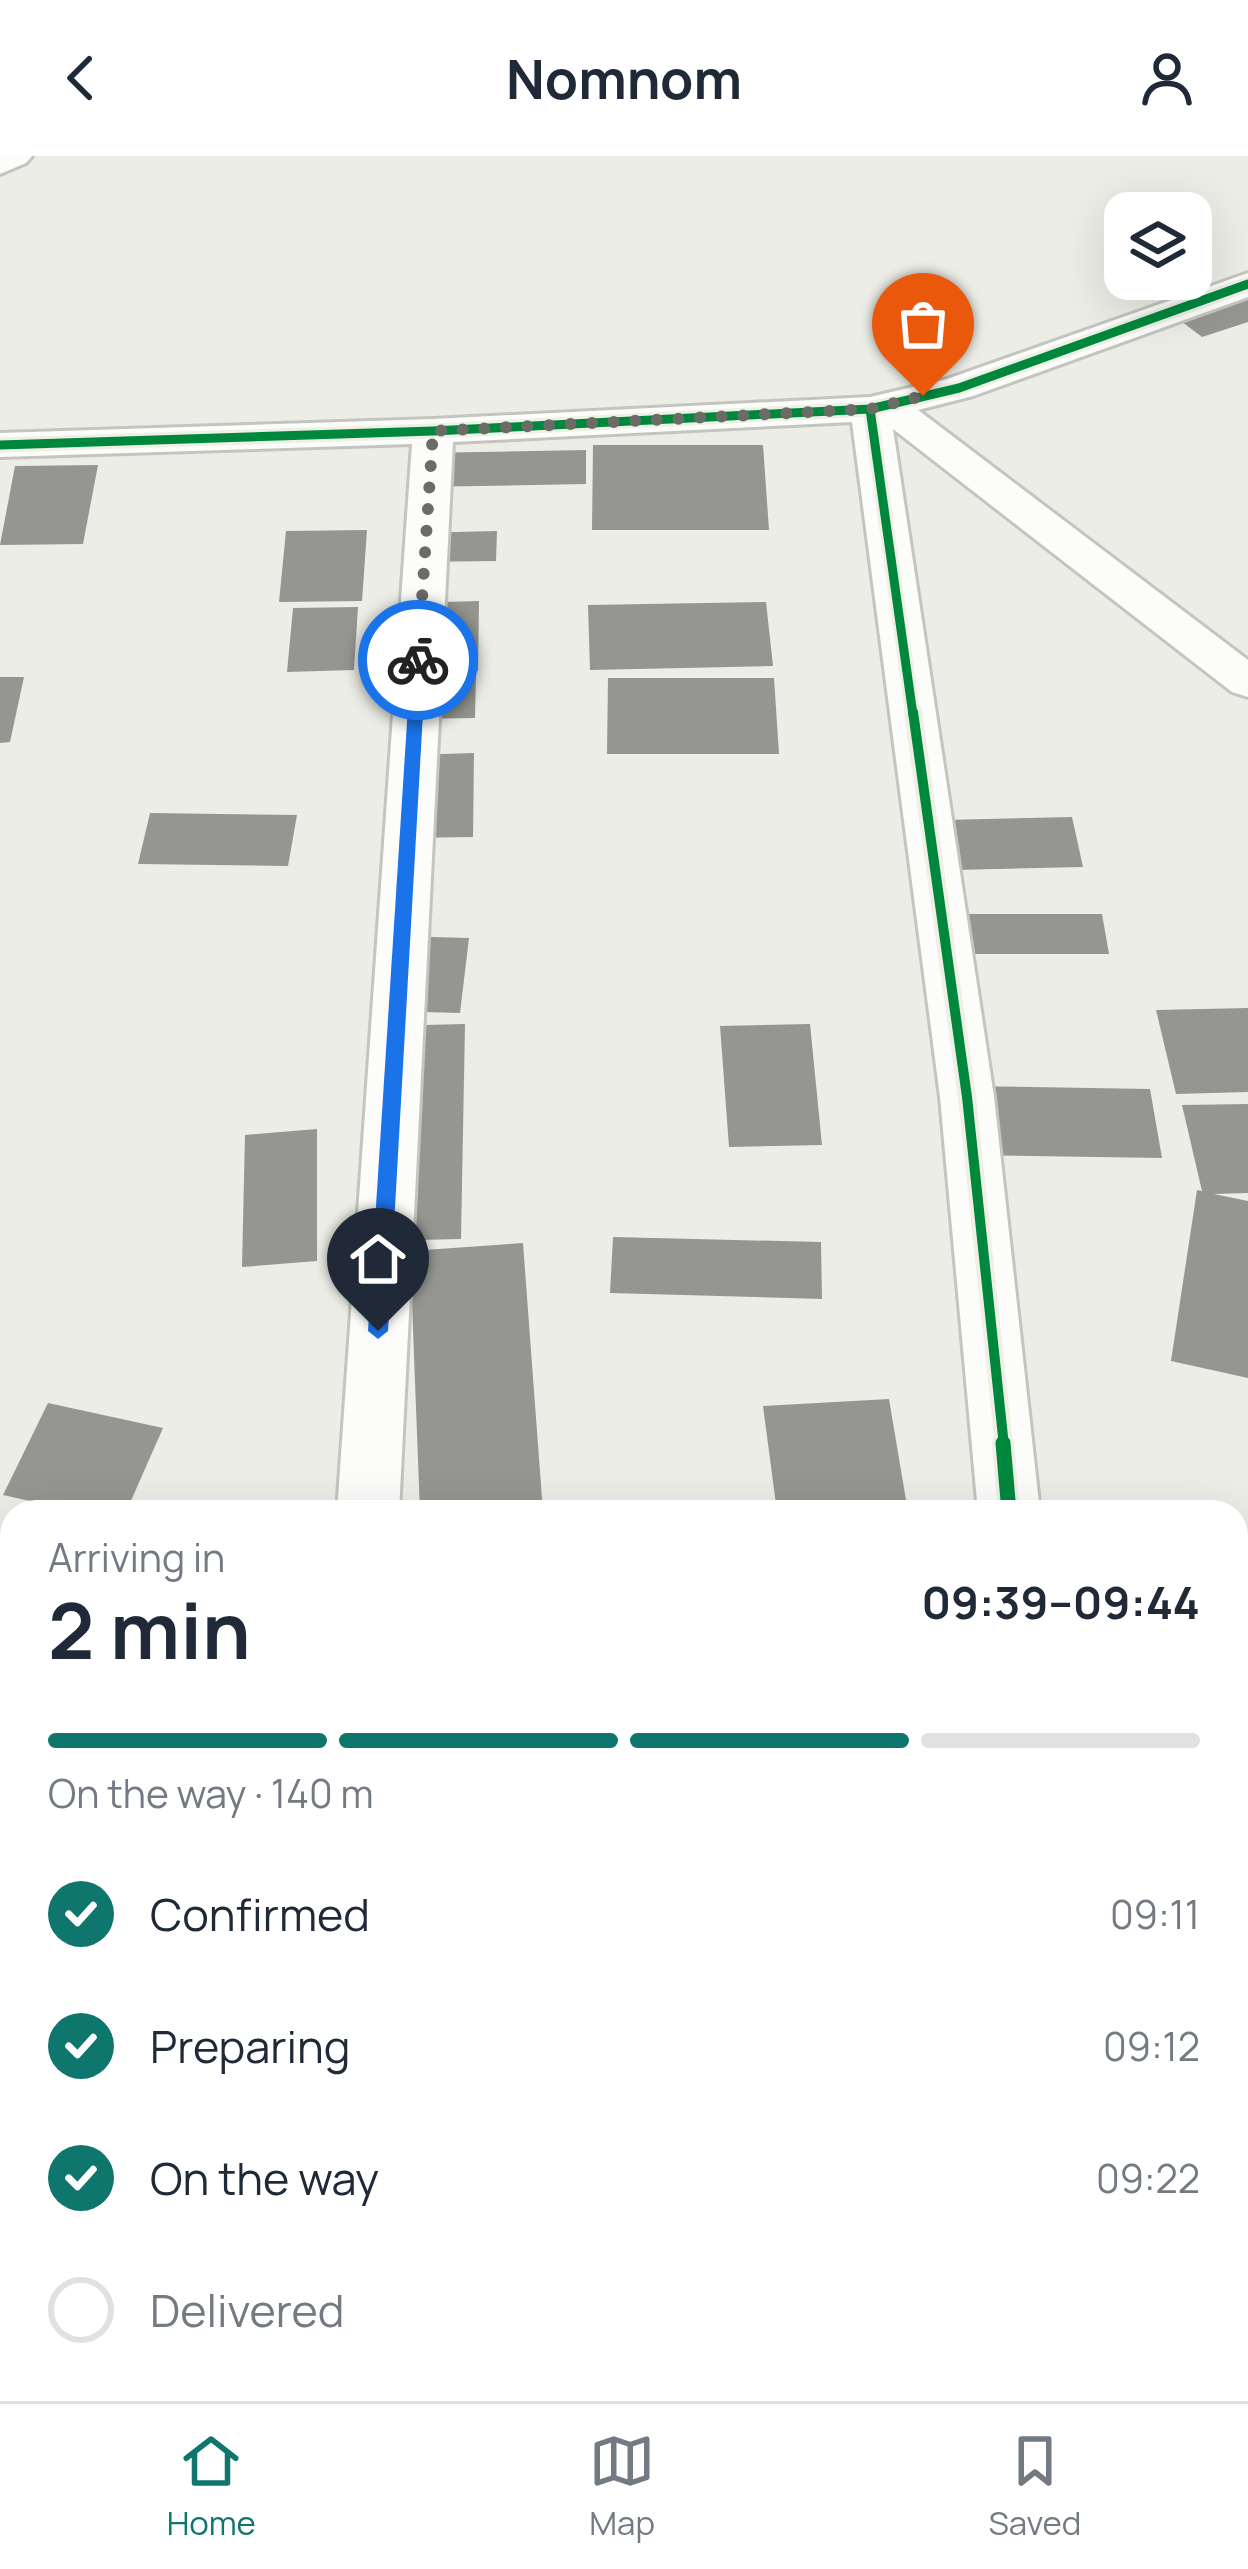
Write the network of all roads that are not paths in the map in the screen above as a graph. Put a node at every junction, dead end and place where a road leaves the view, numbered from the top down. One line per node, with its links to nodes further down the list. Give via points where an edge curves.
1 (14, 156): 2 (street)
2 (0, 164)
3 (1248, 284): 4 (street, via 958,388)
4 (878, 407): 5 (street); 7 (street); 9 (street, via 905,669 941,885)
5 (433, 431): 6 (street); 8 (street)
6 (0, 445)
7 (1248, 682)
8 (369, 1500)
9 (1008, 1500)

